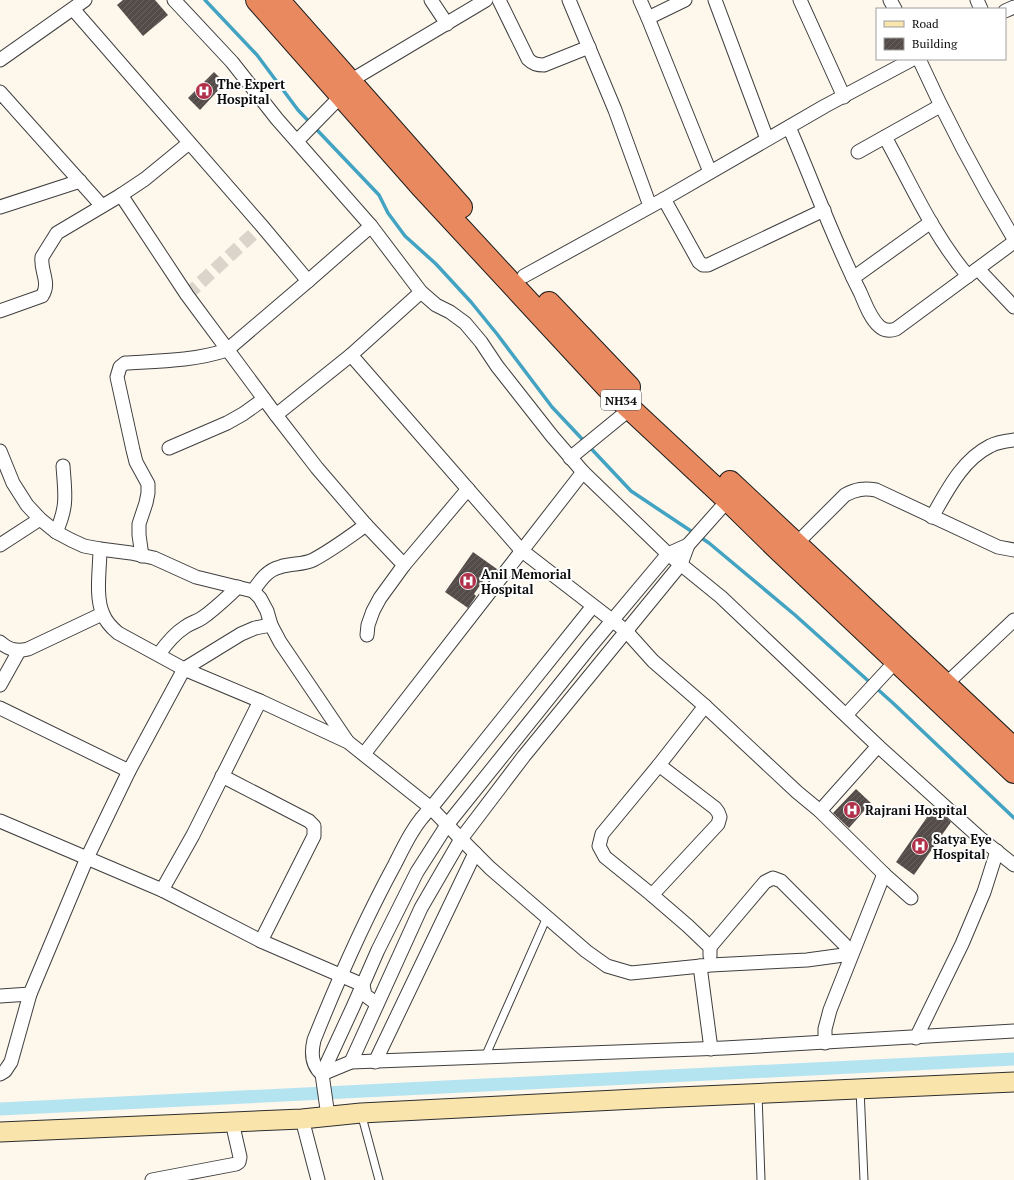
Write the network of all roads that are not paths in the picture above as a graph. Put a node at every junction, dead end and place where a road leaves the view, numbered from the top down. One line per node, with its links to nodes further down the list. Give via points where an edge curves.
1 (86, 0): 13 (street)
2 (174, 0): 27 (street, via 232,62)
3 (257, 0): 20 (highway, NH34)
4 (278, 0): 20 (highway, NH34)
5 (431, 0): 15 (street)
6 (486, 0): 15 (street)
7 (499, 0): 16 (street, via 532,63 544,65)
8 (569, 0): 16 (street)
9 (640, 0): 14 (street)
10 (685, 0): 14 (street)
11 (715, 0): 26 (street)
12 (800, 0): 22 (street)
13 (73, 9): 17 (street); 28 (street)
14 (648, 18): 30 (street)
15 (447, 24): 20 (street)
16 (589, 47): 35 (street)
17 (0, 60)
18 (911, 60): 22 (street)
19 (919, 60): 23 (street)
20 (346, 88): 27 (street, via 313,126); 42 (highway, NH34); 51 (highway, NH34, via 421,186)
21 (0, 92): 31 (street)
22 (844, 96): 24 (street)
23 (940, 106): 25 (street); 40 (street)
24 (789, 127): 26 (street); 37 (street)
25 (885, 137): 29 (street); 38 (street)
26 (767, 139): 30 (street)
27 (297, 140): 39 (street)
28 (189, 143): 32 (street); 44 (street)
29 (858, 152)
30 (710, 172): 33 (street)
31 (80, 182): 34 (street); 36 (street)
32 (121, 195): 34 (street); 48 (street)
33 (664, 198): 35 (street); 37 (street, via 703,265 708,265)
34 (102, 206): 47 (street, via 53,238 41,261 46,284 42,296)
35 (650, 206): 42 (street)
36 (0, 208)
37 (824, 210): 43 (street)
38 (931, 222): 41 (street, via 957,264); 43 (street)
39 (371, 226): 44 (street); 45 (street)
40 (1014, 241): 41 (street)
41 (973, 273): 43 (street, via 896,329 889,331 881,328 875,321); 46 (street)
42 (524, 276): 65 (highway, NH34, via 621,379)
43 (853, 278)
44 (308, 281): 48 (street)
45 (421, 292): 49 (street); 56 (street, via 465,323)
46 (1014, 307)
47 (0, 311)
48 (227, 350): 50 (street); 72 (street, via 188,359 125,363 117,371 136,462 148,484 146,503 139,524)
49 (351, 355): 52 (street); 59 (street)
50 (264, 399): 52 (street); 54 (street, via 227,423)
51 (630, 409): 56 (street); 60 (highway, NH34)
52 (276, 415): 63 (street)
53 (1014, 440): 61 (street, via 990,445 972,459 955,479)
54 (169, 448)
55 (0, 452): 62 (street, via 27,505)
56 (570, 458): 58 (street)
57 (63, 466): 64 (street, via 64,512)
58 (583, 472): 69 (street); 71 (street)
59 (468, 489): 69 (street); 74 (street)
60 (728, 500): 67 (street); 87 (highway, NH34)
61 (932, 517): 65 (street, via 876,490 855,490 845,495); 70 (street, via 998,547)
62 (40, 519): 64 (street); 66 (street)
63 (366, 525): 74 (street); 76 (street, via 311,561 280,566 268,572)
64 (56, 532): 68 (street, via 84,546)
65 (797, 543): 90 (highway, NH34)
66 (0, 545)
67 (688, 545): 71 (street); 73 (street)
68 (100, 549): 72 (street); 78 (street, via 99,598)
69 (521, 550): 77 (street); 98 (street)
70 (1014, 550)
71 (668, 554): 73 (street); 79 (street)
72 (142, 556): 75 (street, via 154,558 196,577)
73 (681, 564): 82 (street); 94 (street, via 721,597)
74 (404, 565): 83 (street, via 373,611)
75 (238, 587): 76 (street); 86 (street, via 200,620 180,630)
76 (253, 591): 81 (street, via 267,611)
77 (593, 606): 79 (street); 103 (street)
78 (102, 614): 85 (street); 86 (street, via 118,633)
79 (612, 620): 82 (street); 106 (street)
80 (1014, 620): 90 (street)
81 (271, 625): 88 (street, via 241,634); 95 (street)
82 (626, 631): 92 (street, via 653,661); 107 (street, via 524,756)
83 (367, 635)
84 (0, 642): 85 (street)
85 (19, 651): 89 (street)
86 (159, 654): 88 (street)
87 (896, 661): 94 (street); 101 (highway, NH34)
88 (184, 669): 91 (street); 100 (street)
89 (0, 685)
90 (945, 685): 97 (highway, NH34)
91 (260, 701): 95 (street); 102 (street)
92 (706, 706): 99 (street); 104 (street)
93 (0, 708): 100 (street)
94 (846, 715): 96 (street)
95 (348, 742): 98 (street)
96 (878, 746): 104 (street); 108 (street)
97 (1014, 749)
98 (364, 754): 103 (street)
99 (659, 765): 114 (street, via 602,834 600,846 605,856); 114 (street, via 715,808 720,817 718,824)
100 (129, 771): 110 (street)
101 (1014, 772)
102 (222, 776): 113 (street); 117 (street, via 309,821 314,826 314,836)
103 (431, 808): 106 (street); 121 (street, via 417,824 378,895)
104 (820, 811): 112 (street)
105 (0, 821): 110 (street)
106 (447, 825): 107 (street); 122 (street, via 418,872)
107 (460, 840): 109 (street); 125 (street, via 421,908)
108 (997, 851): 111 (street); 127 (street, via 984,892 962,944)
109 (475, 853): 116 (street); 132 (street)
110 (87, 858): 113 (street); 123 (street)
111 (1014, 865)
112 (884, 874): 115 (street); 119 (street)
113 (162, 890): 117 (street)
114 (652, 895): 118 (street)
115 (911, 898)
116 (547, 917): 120 (street, via 607,966 631,972); 130 (lane)
117 (261, 941): 121 (street)
118 (710, 947): 119 (street, via 765,882 774,878 782,881); 120 (street)
119 (851, 954): 120 (street, via 807,960); 128 (street, via 830,1010 825,1029)
120 (706, 966): 129 (street)
121 (340, 975): 122 (street); 134 (street, via 312,1048 313,1062)
122 (363, 985): 125 (street, via 365,995); 134 (street)
123 (30, 994): 124 (street); 133 (street, via 11,1062)
124 (0, 996)
125 (377, 1004): 131 (street)
126 (1014, 1031): 127 (street)
127 (916, 1038): 128 (street)
128 (825, 1043): 129 (street)
129 (711, 1049): 130 (street)
130 (485, 1058): 132 (street)
131 (351, 1062): 132 (street); 134 (street)
132 (375, 1062)
133 (0, 1074)
134 (323, 1078): 138 (street)
135 (1014, 1082): 136 (street)
136 (860, 1089): 137 (street); 147 (lane)
137 (758, 1093): 139 (street); 146 (lane)
138 (327, 1111): 139 (street); 140 (street)
139 (360, 1113): 145 (lane)
140 (302, 1119): 141 (street); 144 (street)
141 (232, 1122): 142 (street); 143 (street, via 239,1162)
142 (0, 1132)
143 (152, 1180)
144 (318, 1180)
145 (379, 1180)
146 (761, 1180)
147 (864, 1180)

